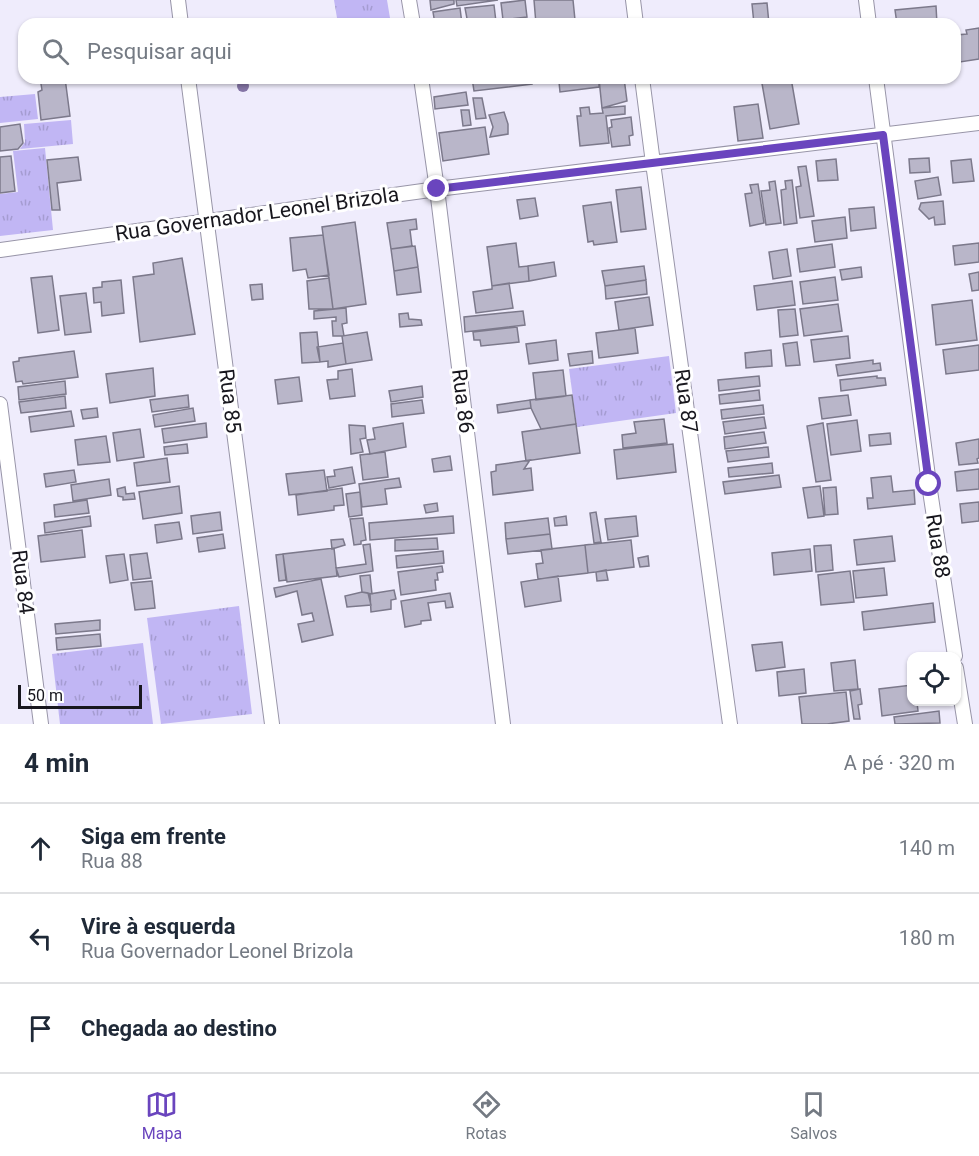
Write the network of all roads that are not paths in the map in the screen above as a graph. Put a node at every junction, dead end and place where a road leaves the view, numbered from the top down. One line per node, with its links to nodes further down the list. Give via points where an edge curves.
1 (178, 0): 5 (street)
2 (410, 0): 6 (street)
3 (633, 0): 7 (street)
4 (866, 0): 8 (street)
5 (180, 18)
6 (412, 18)
7 (635, 18)
8 (868, 18)
9 (189, 84): 17 (street, Rua 85)
10 (422, 84): 16 (street, Rua 86)
11 (643, 84): 15 (street, Rua 87)
12 (877, 84): 14 (street, Rua 88)
13 (979, 123): 14 (street, Rua Governador Leonel Brizola)
14 (883, 135): 15 (street, Rua Governador Leonel Brizola); 20 (street, Rua 88)
15 (653, 163): 16 (street, Rua Governador Leonel Brizola); 25 (street, Rua 87)
16 (437, 189): 17 (street, Rua Governador Leonel Brizola); 24 (street, Rua 86)
17 (207, 220): 18 (street, Rua Governador Leonel Brizola); 23 (street, Rua 85)
18 (0, 250)
19 (0, 404): 22 (street, Rua 84)
20 (954, 652)
21 (961, 696): 26 (street)
22 (41, 724)
23 (272, 724)
24 (503, 724)
25 (730, 724)
26 (965, 724)

